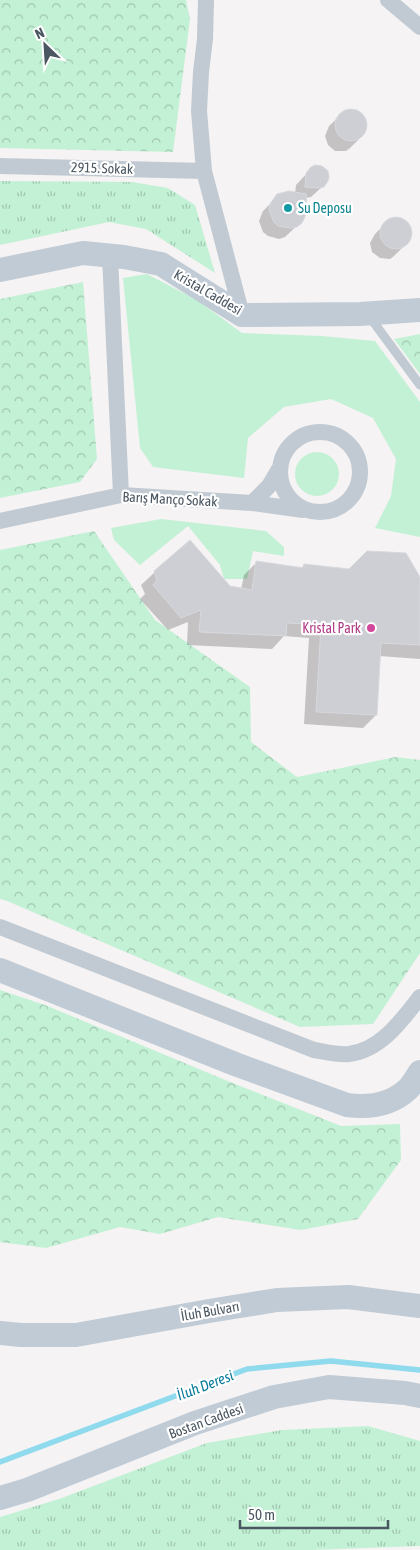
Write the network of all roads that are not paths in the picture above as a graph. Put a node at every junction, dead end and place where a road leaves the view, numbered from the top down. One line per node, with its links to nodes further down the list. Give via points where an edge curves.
1 (206, 0): 5 (street, via 199,111)
2 (388, 0): 3 (street)
3 (420, 27)
4 (0, 166): 5 (street, 2915. Sokak)
5 (204, 171): 10 (street)
6 (110, 256): 7 (street, Kristal Caddesi, via 83,253); 10 (street, Kristal Caddesi, via 161,264); 13 (street)
7 (0, 270)
8 (420, 310): 9 (street, Kristal Caddesi)
9 (368, 314): 10 (street, Kristal Caddesi); 11 (lane)
10 (242, 315)
11 (420, 385)
12 (279, 469): 14 (street, via 270,486); 15 (street, via 286,494 295,504); 15 (street, via 289,446 298,437 310,433 335,434 354,450 360,477 356,491 335,509 322,512)
13 (121, 495): 14 (street, Barış Manço Sokak); 16 (street, Barış Manço Sokak)
14 (252, 503): 15 (street, Barış Manço Sokak)
15 (308, 510)
16 (0, 521)
17 (0, 927): 19 (street, via 322,1052 350,1054 379,1042 398,1025)
18 (0, 970): 20 (street, via 347,1105 376,1106 392,1100 408,1089)
19 (420, 997)
20 (420, 1072)
21 (420, 1306): 22 (street, İluh Bulvarı, via 348,1297 277,1300 76,1335)
22 (0, 1333)
23 (420, 1396): 24 (street, Bostan Caddesi, via 330,1387 274,1397 195,1423)
24 (0, 1498)

